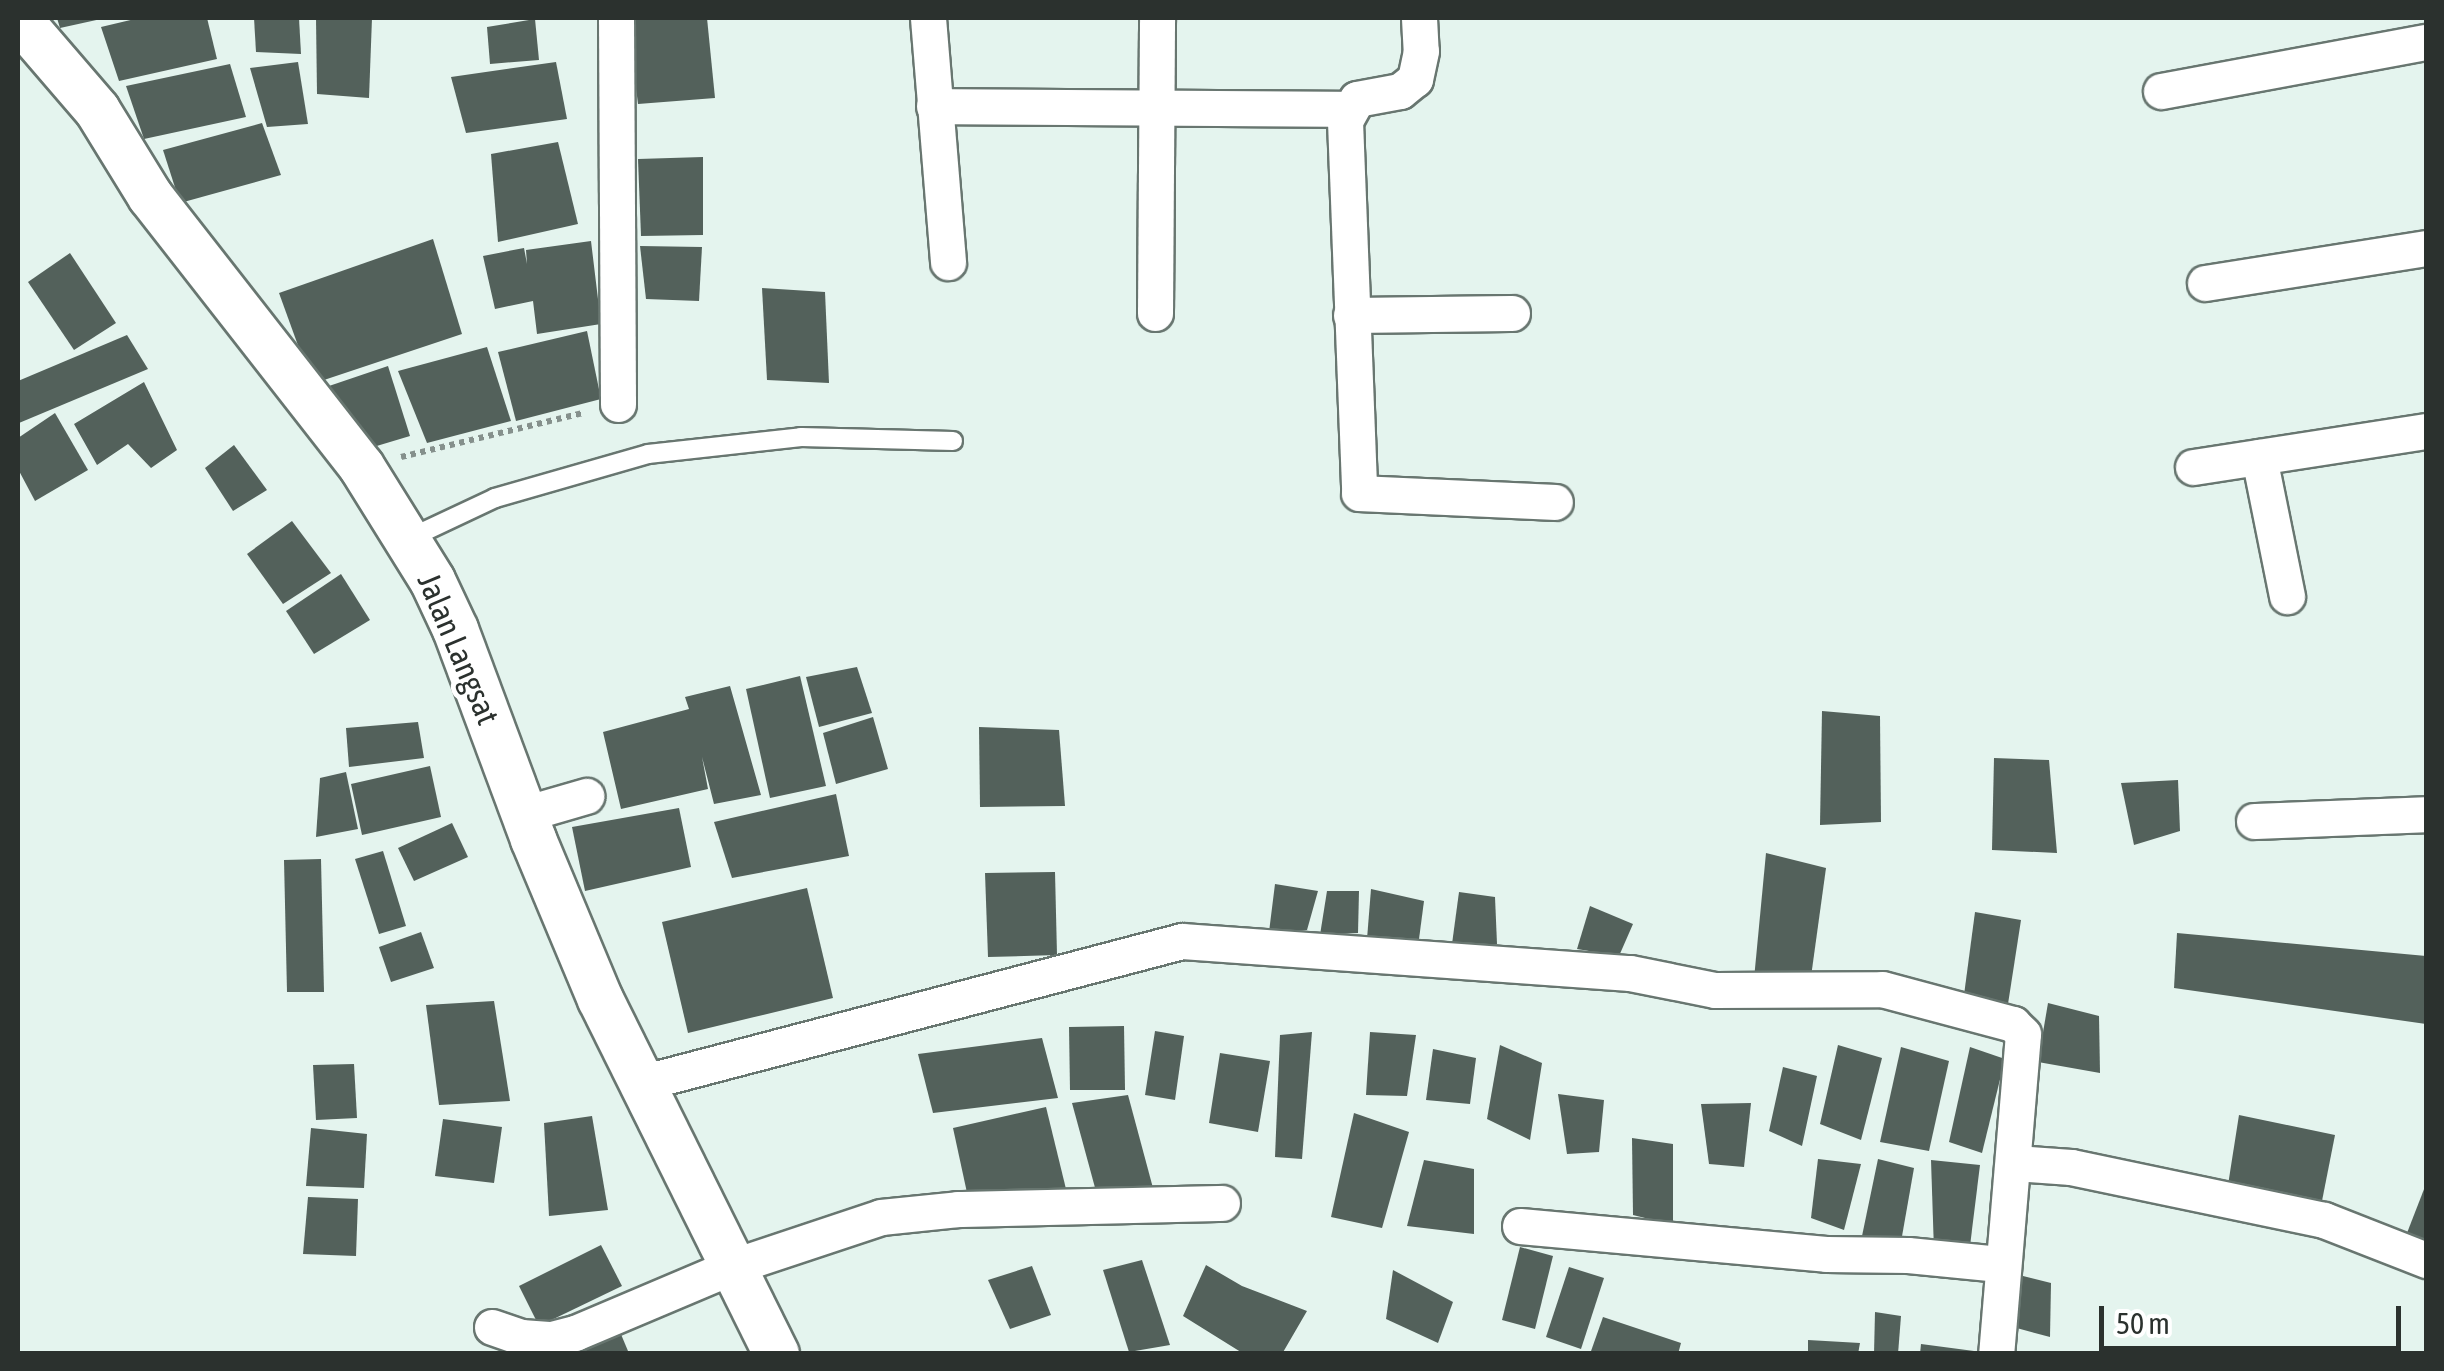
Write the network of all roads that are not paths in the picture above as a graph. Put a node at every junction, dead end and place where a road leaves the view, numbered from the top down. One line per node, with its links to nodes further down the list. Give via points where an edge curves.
1 (18, 18): 23 (street, Jalan Langsat, via 97,110 150,196 361,466)
2 (616, 18): 17 (street)
3 (928, 18): 8 (street)
4 (1156, 18): 9 (street)
5 (1419, 18): 10 (street, via 1416,79 1400,91 1365,94)
6 (2426, 42): 7 (street)
7 (2161, 91)
8 (934, 106): 9 (street); 12 (street)
9 (1156, 108): 10 (street); 14 (street)
10 (1350, 109): 16 (street, via 1344,159)
11 (2426, 248): 13 (street)
12 (948, 262)
13 (2205, 283)
14 (1155, 313)
15 (1512, 314): 16 (street)
16 (1351, 316): 22 (street, via 1359,493)
17 (618, 404)
18 (2426, 431): 20 (street)
19 (952, 441): 23 (lane, via 801,437 648,454 495,498)
20 (2260, 456): 21 (street); 24 (street)
21 (2193, 467)
22 (1555, 502)
23 (408, 539): 26 (street, Jalan Langsat, via 455,629)
24 (2287, 596)
25 (586, 796): 26 (street)
26 (524, 814): 29 (street, Jalan Langsat)
27 (2426, 814): 28 (street)
28 (2254, 822)
29 (640, 1083): 30 (street, via 1129,954 1200,942 1611,972 1729,990 1882,989 1998,1019 2023,1034); 35 (street, Jalan Langsat)
30 (2015, 1163): 33 (street, via 2072,1167 2324,1220); 34 (street)
31 (1222, 1203): 35 (street, via 918,1212 881,1217)
32 (1520, 1226): 34 (street)
33 (2426, 1260)
34 (2000, 1264): 38 (street)
35 (731, 1267): 36 (street, via 575,1334 521,1337); 37 (street, Jalan Langsat)
36 (492, 1327)
37 (776, 1354)
38 (1996, 1354)

